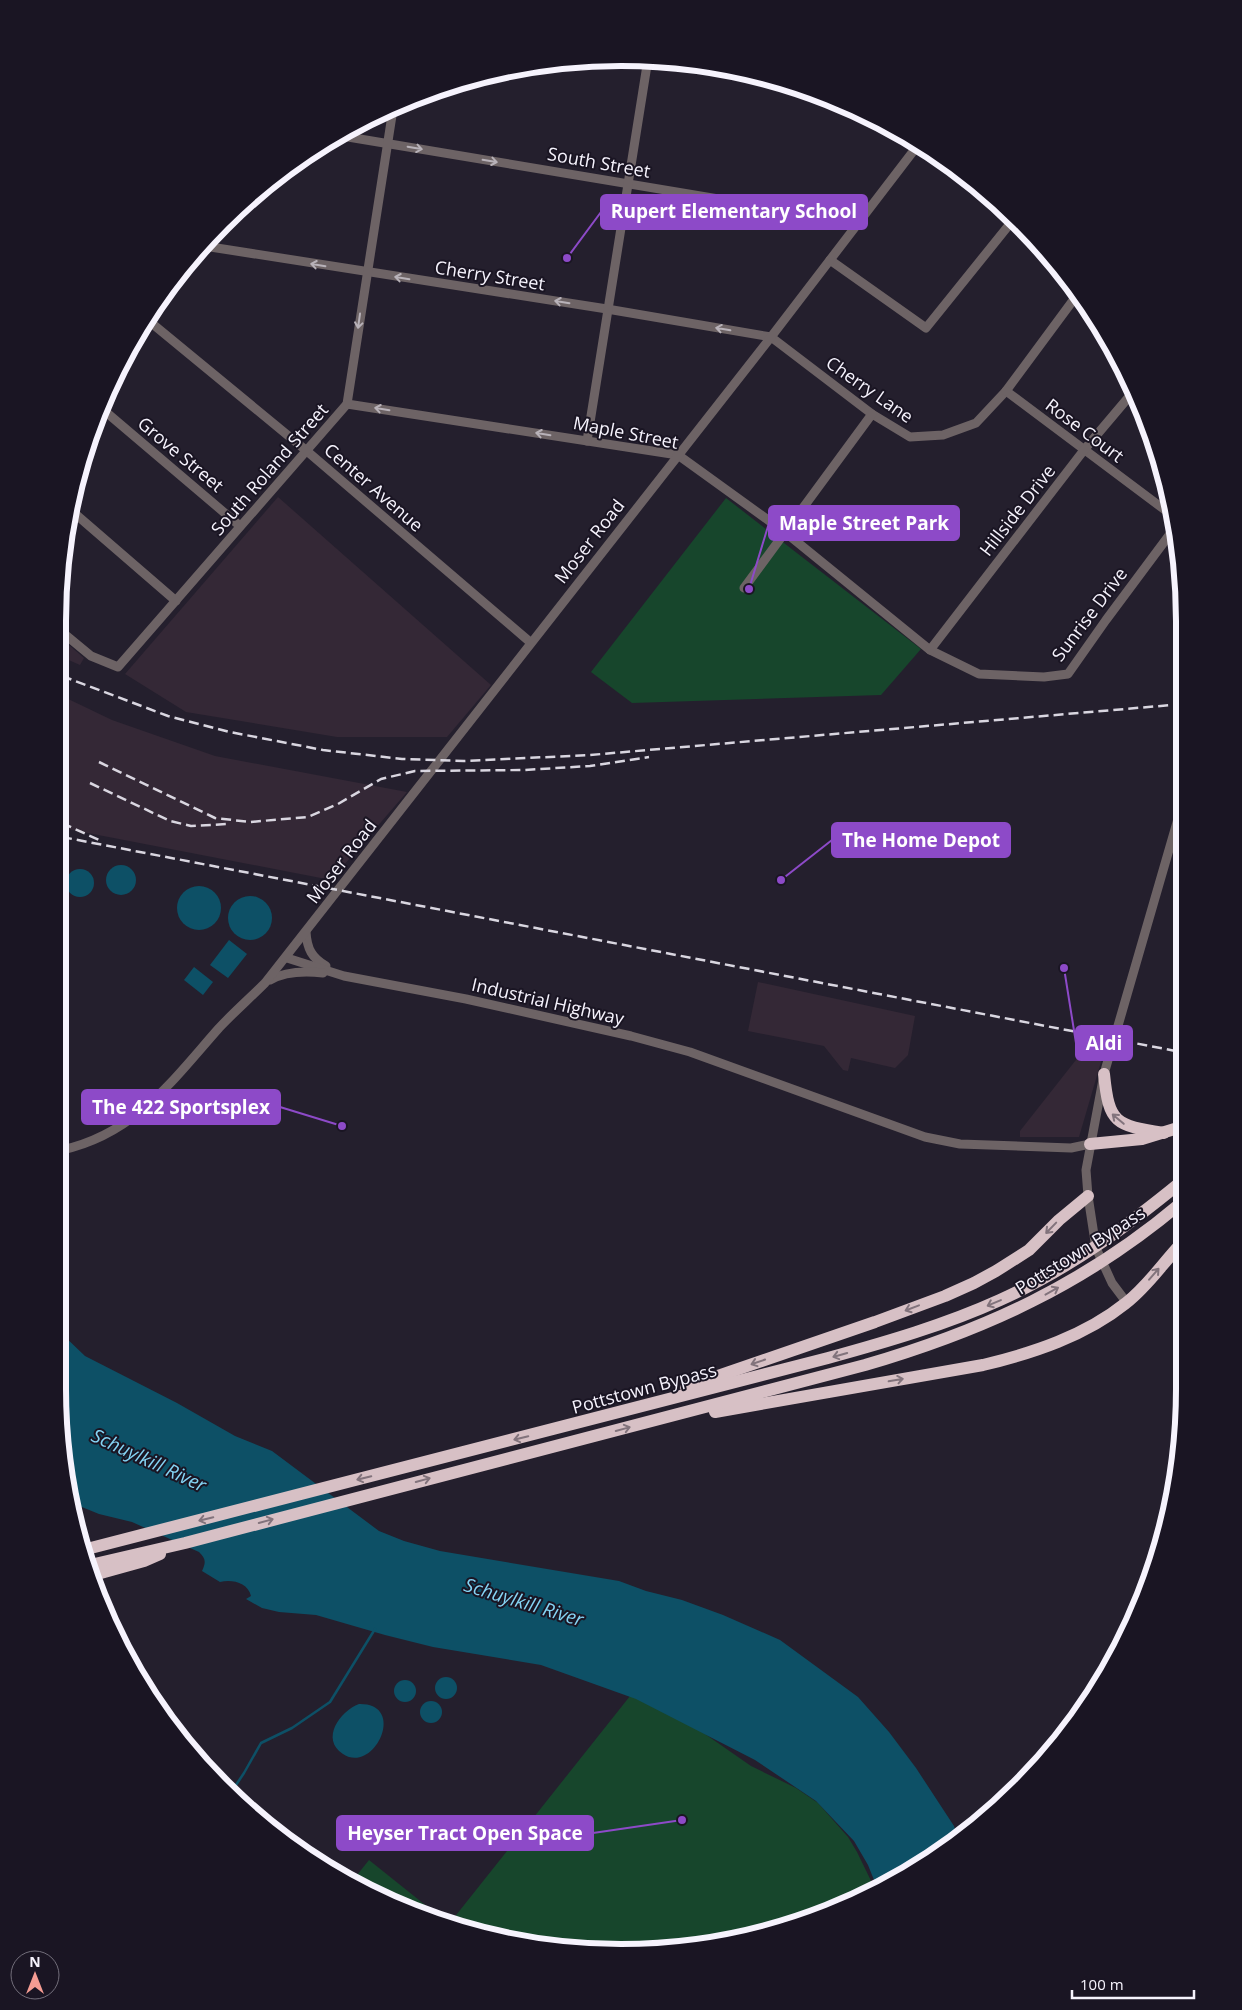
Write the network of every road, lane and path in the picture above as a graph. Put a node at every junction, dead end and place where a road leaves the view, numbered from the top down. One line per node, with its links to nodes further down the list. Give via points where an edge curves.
1 (647, 67): 6 (street)
2 (391, 116): 4 (street, South Roland Street)
3 (351, 137): 4 (street, South Street)
4 (387, 143): 6 (street, South Street, one-way to 6); 11 (street, South Roland Street)
5 (914, 151): 7 (street, Moser Road)
6 (628, 184): 7 (street, South Street); 13 (street)
7 (857, 222): 10 (street, Moser Road)
8 (1009, 225): 10 (street, via 926,328)
9 (211, 247): 11 (street, Cherry Street, one-way to 9)
10 (830, 260): 15 (street, Moser Road)
11 (366, 272): 13 (street, Cherry Street, one-way to 11); 18 (street, South Roland Street, one-way to 18)
12 (1074, 301): 16 (street, Cherry Lane)
13 (607, 309): 15 (street, Cherry Street, one-way to 13); 21 (street)
14 (153, 324): 23 (street, Center Avenue)
15 (770, 337): 20 (street, Cherry Lane); 24 (street, Moser Road)
16 (1006, 391): 20 (street, Cherry Lane, via 976,423 943,436 910,436); 22 (street, Rose Court)
17 (1129, 397): 22 (street, Hillside Drive)
18 (348, 404): 21 (street, Maple Street, one-way to 18); 23 (street, South Roland Street)
19 (107, 413): 27 (street, Grove Street)
20 (872, 414): 28 (street)
21 (588, 441): 24 (street, Maple Street)
22 (1084, 450): 25 (street, Rose Court); 34 (street, Hillside Drive)
23 (308, 452): 27 (street, South Roland Street); 33 (street, Center Avenue)
24 (678, 456): 28 (street, Maple Street); 33 (street, Moser Road)
25 (1164, 511)
26 (77, 515): 31 (street)
27 (240, 526): 31 (street, South Roland Street)
28 (786, 533): 30 (street); 34 (street, Maple Street)
29 (1169, 536): 35 (street, Sunrise Drive, via 1068,674 1044,677)
30 (744, 588)
31 (176, 602): 32 (street, South Roland Street, via 118,668 91,656)
32 (66, 635)
33 (530, 642): 37 (street, Moser Road)
34 (930, 650): 35 (street, Maple Street)
35 (979, 674)
36 (1176, 825): 41 (street)
37 (306, 932): 38 (street, Moser Road); 39 (street, via 311,954 317,961)
38 (287, 958): 39 (street, Industrial Highway); 40 (street)
39 (344, 976): 40 (street, via 307,971 275,977); 44 (street, Industrial Highway, via 466,999 690,1052 929,1138 960,1144 1070,1148)
40 (265, 983): 45 (street, via 153,1101 119,1128 96,1140)
41 (1104, 1074): 43 (highway, one-way to 41, via 1129,1127 1114,1117 1108,1107); 44 (street)
42 (1176, 1128): 43 (highway)
43 (1164, 1132): 44 (highway, via 1142,1139)
44 (1090, 1144): 47 (street, via 1086,1170)
45 (66, 1149)
46 (1176, 1186): 52 (highway, Pottstown Bypass, one-way to 52, via 1084,1254 1046,1277 954,1320 836,1356)
47 (1088, 1196): 50 (street, via 1098,1253 1112,1283); 52 (highway, one-way to 52, via 1015,1260 945,1296)
48 (1176, 1206): 51 (highway, Pottstown Bypass, one-way to 48, via 874,1363 989,1323 1024,1307 1098,1264)
49 (1176, 1249): 50 (highway, one-way to 49)
50 (1127, 1303): 51 (highway, one-way to 50, via 731,1410 1025,1355 1094,1324)
51 (658, 1420): 53 (highway, Pottstown Bypass, one-way to 51)
52 (568, 1426): 54 (highway, Pottstown Bypass, one-way to 54)
53 (185, 1543): 55 (highway); 56 (highway, via 144,1561)
54 (90, 1548)
55 (95, 1564)
56 (98, 1574)

